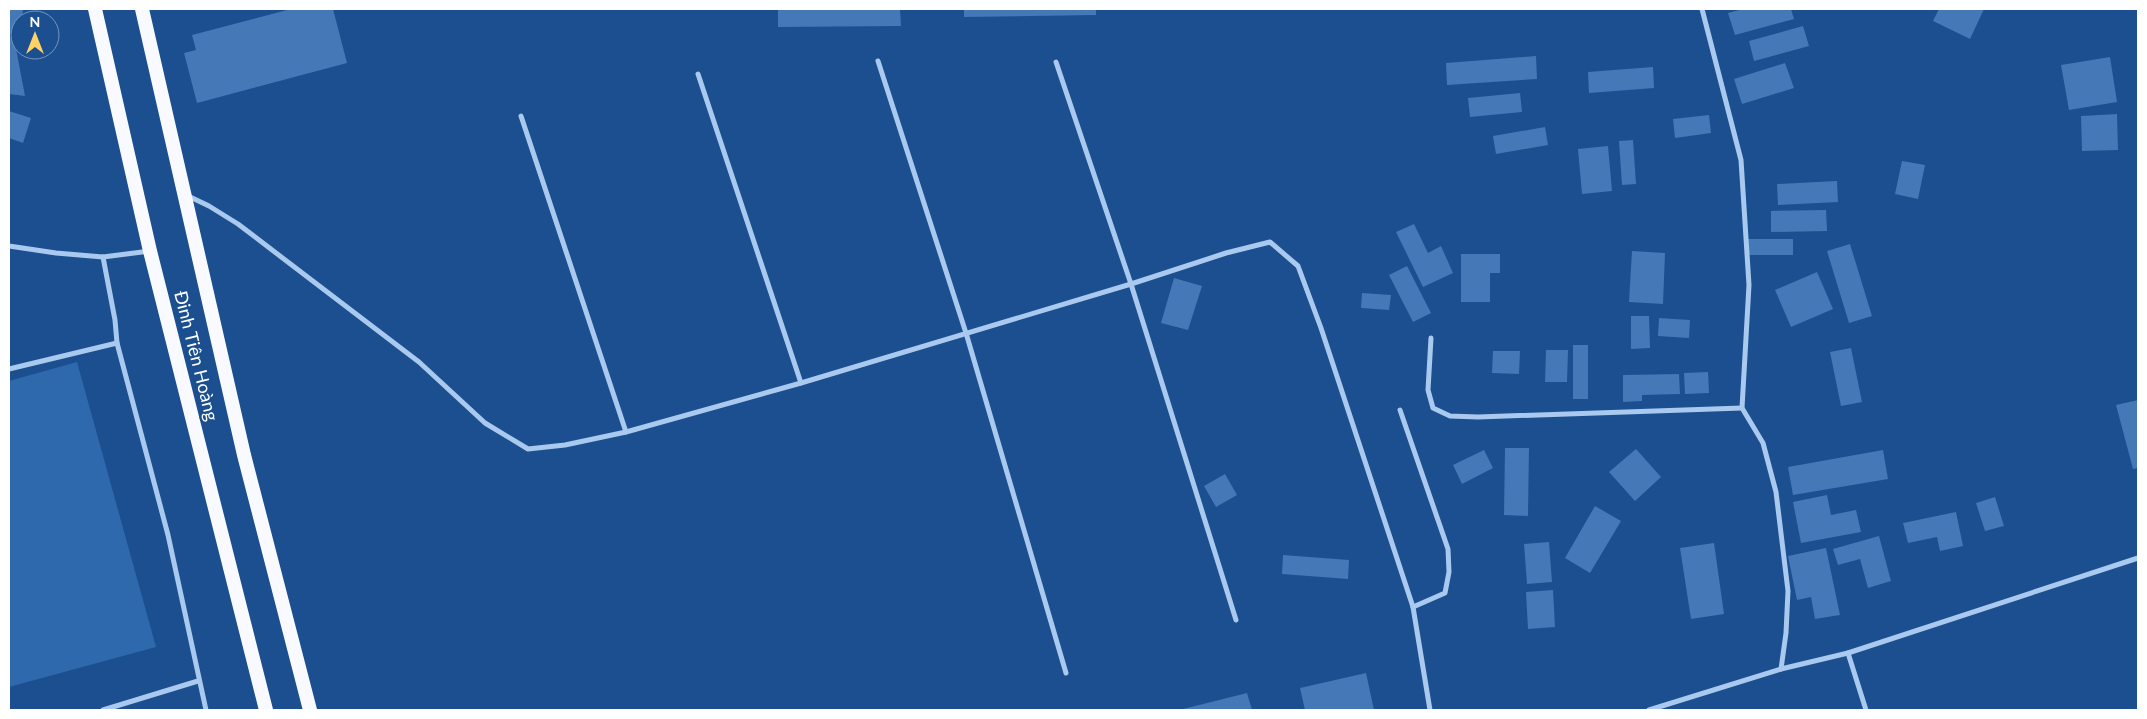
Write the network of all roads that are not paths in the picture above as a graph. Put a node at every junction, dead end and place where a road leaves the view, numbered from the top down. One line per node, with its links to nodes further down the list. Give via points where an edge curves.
1 (95, 9): 10 (highway, Đinh Tiên Hoàng)
2 (142, 9): 8 (highway, Đinh Tiên Hoàng)
3 (1702, 9): 18 (street, via 1741,160 1749,285)
4 (878, 61): 13 (street)
5 (1056, 62): 12 (street)
6 (698, 74): 17 (street)
7 (521, 116): 20 (street)
8 (183, 194): 20 (street, via 238,224 419,362 485,423 528,449); 31 (highway, Đinh Tiên Hoàng, via 244,454)
9 (9, 246): 11 (street)
10 (150, 250): 11 (street); 30 (highway, Đinh Tiên Hoàng)
11 (103, 257): 15 (street)
12 (1131, 284): 13 (street); 22 (street, via 1270,242 1298,266); 23 (street)
13 (966, 333): 17 (street); 26 (street)
14 (1431, 338): 18 (street, via 1428,390 1433,408 1450,416)
15 (117, 343): 16 (street); 27 (street, via 168,535)
16 (9, 369)
17 (801, 384): 20 (street)
18 (1742, 408): 25 (street, via 1763,443 1776,492 1788,590)
19 (1400, 410): 22 (street, via 1448,549 1446,593)
20 (626, 432)
21 (2138, 558): 24 (street)
22 (1413, 607): 32 (street)
23 (1236, 620)
24 (1848, 653): 25 (street); 34 (street)
25 (1781, 669): 33 (street)
26 (1066, 673)
27 (198, 680): 28 (street); 29 (street)
28 (103, 710)
29 (206, 710)
30 (266, 710)
31 (310, 710)
32 (1430, 710)
33 (1649, 710)
34 (1866, 710)

